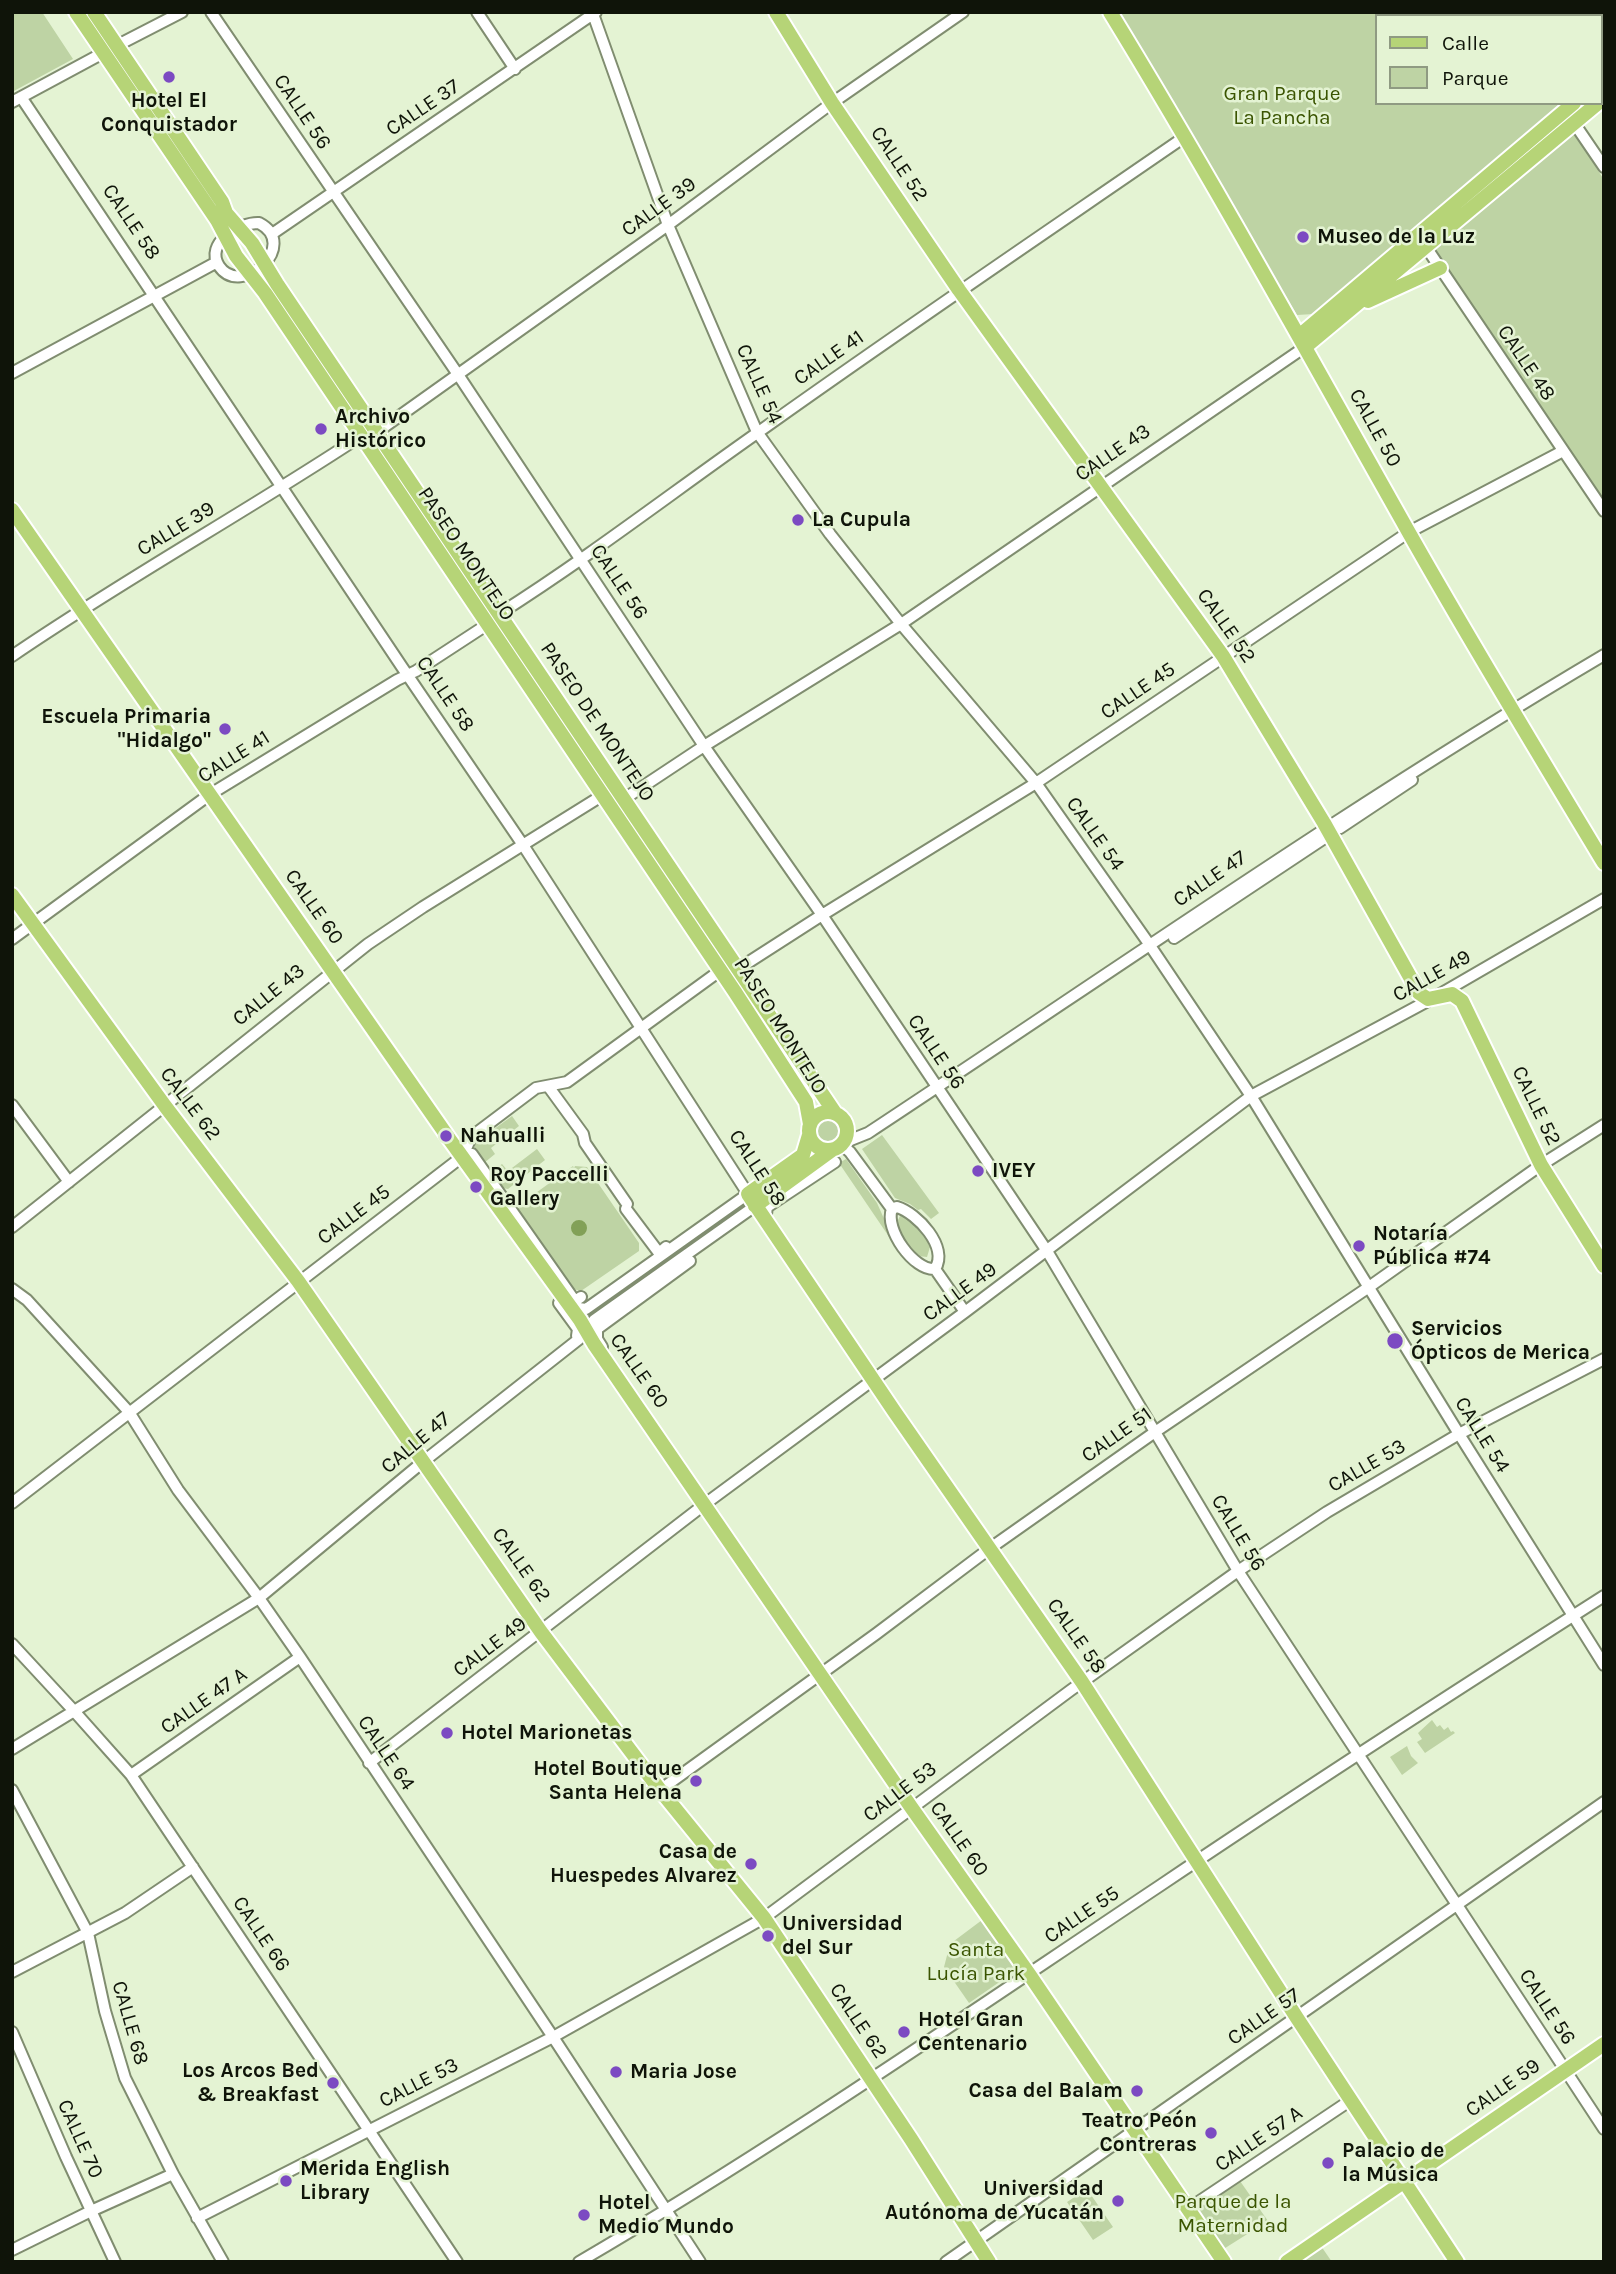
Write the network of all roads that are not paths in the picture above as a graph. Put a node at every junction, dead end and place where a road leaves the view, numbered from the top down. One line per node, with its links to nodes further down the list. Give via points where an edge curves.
1 (76, 12): 10 (main road, PASEO MONTEJO)
2 (94, 12): 10 (main road, PASEO MONTEJO)
3 (182, 12): 10 (street)
4 (211, 12): 19 (street, CALLE 56)
5 (477, 12): 11 (street)
6 (776, 12): 13 (main road, CALLE 52)
7 (963, 12): 13 (street, CALLE 39)
8 (1110, 12): 17 (main road, CALLE 50)
9 (594, 13): 11 (street, CALLE 37); 20 (street, CALLE 54)
10 (110, 49): 12 (street); 21 (main road, PASEO MONTEJO); 23 (main road, PASEO MONTEJO)
11 (515, 68): 19 (street, CALLE 37)
12 (17, 100): 31 (street, CALLE 58)
13 (832, 103): 20 (street, CALLE 39); 30 (main road, CALLE 52)
14 (1596, 105): 16 (main road, CALLE 43)
15 (1570, 107): 16 (street); 24 (main road, CALLE 43)
16 (1574, 124): 18 (street); 24 (main road, CALLE 43)
17 (1183, 138): 30 (street, CALLE 41); 33 (main road, CALLE 50)
18 (1604, 167)
19 (333, 192): 22 (street, CALLE 37); 35 (street, CALLE 56)
20 (668, 225): 35 (street, CALLE 39); 37 (street, CALLE 54)
21 (239, 227): 22 (street, via 259,223); 23 (street); 26 (main road, PASEO MONTEJO)
22 (272, 234): 26 (street, via 274,247)
23 (226, 237): 25 (street, via 216,251); 28 (main road, PASEO MONTEJO)
24 (1422, 241): 27 (street, CALLE 48); 32 (main road, CALLE 43); 33 (main road, CALLE 43)
25 (217, 262): 28 (street, via 230,275); 31 (street)
26 (264, 263): 28 (street); 29 (main road, PASEO MONTEJO)
27 (1440, 268): 32 (main road); 39 (street, CALLE 48)
28 (251, 274): 38 (main road, PASEO MONTEJO)
29 (277, 284): 36 (main road, PASEO DE MONTEJO)
30 (959, 290): 37 (street, CALLE 41); 41 (main road, CALLE 52)
31 (155, 296): 34 (street); 40 (street, CALLE 58)
32 (1350, 310): 33 (main road, CALLE 43)
33 (1302, 341): 41 (street, CALLE 43); 44 (main road, CALLE 50)
34 (12, 373)
35 (457, 373): 36 (street, CALLE 39); 45 (street, CALLE 56)
36 (377, 432): 47 (main road, PASEO DE MONTEJO)
37 (757, 432): 45 (street, CALLE 41); 49 (street, CALLE 54)
38 (361, 436): 40 (street, CALLE 39); 48 (main road, PASEO MONTEJO)
39 (1563, 451): 43 (street, CALLE 48); 44 (street, CALLE 45)
40 (282, 487): 46 (street, CALLE 39); 55 (street, CALLE 58)
41 (1100, 488): 49 (street, CALLE 43); 53 (main road, CALLE 52)
42 (12, 510): 46 (main road, CALLE 60)
43 (1604, 511)
44 (1409, 532): 53 (street, CALLE 45); 56 (main road, CALLE 50)
45 (582, 561): 47 (street, CALLE 41); 57 (street, CALLE 56)
46 (81, 609): 52 (street, CALLE 39); 59 (main road, CALLE 60)
47 (499, 614): 61 (main road, PASEO DE MONTEJO)
48 (488, 624): 55 (street, CALLE 41); 60 (main road, PASEO MONTEJO)
49 (901, 624): 57 (street, CALLE 43); 58 (street, CALLE 54)
50 (1604, 649): 56 (street)
51 (1604, 655): 56 (street, CALLE 47)
52 (12, 656)
53 (1223, 656): 58 (street, CALLE 45); 62 (main road, CALLE 52)
54 (1604, 663): 56 (street)
55 (407, 675): 59 (street, CALLE 41); 63 (street, CALLE 58)
56 (1512, 709): 62 (street, CALLE 47); 64 (main road, CALLE 50)
57 (704, 746): 61 (street, CALLE 43); 67 (street, CALLE 56)
58 (1036, 783): 67 (street, CALLE 45); 70 (street, CALLE 54)
59 (209, 795): 68 (street, CALLE 41); 75 (main road, CALLE 60)
60 (603, 795): 63 (street, CALLE 43); 74 (main road, PASEO MONTEJO)
61 (624, 799): 73 (main road, PASEO DE MONTEJO)
62 (1327, 828): 70 (street, CALLE 47); 71 (street); 76 (main road, CALLE 52, via 1419,993 1426,999)
63 (523, 845): 75 (street, CALLE 43, via 412,914); 77 (street, CALLE 58)
64 (1604, 863)
65 (12, 895): 68 (main road, CALLE 62)
66 (1604, 899): 76 (street, CALLE 49)
67 (822, 915): 73 (street, CALLE 45); 79 (street, CALLE 56)
68 (33, 923): 69 (street, CALLE 41); 82 (main road, CALLE 62)
69 (12, 939)
70 (1148, 942): 72 (street, via 949,1081); 79 (street, CALLE 47); 80 (street, CALLE 54)
71 (1164, 945)
72 (1145, 957)
73 (738, 969): 83 (main road, PASEO DE MONTEJO)
74 (721, 970): 77 (street, CALLE 45); 85 (main road, PASEO MONTEJO, via 806,1102)
75 (333, 971): 82 (street, CALLE 43); 87 (main road, CALLE 60)
76 (1435, 997): 80 (street, CALLE 49); 88 (main road, CALLE 52, via 1452,994 1462,1000)
77 (640, 1027): 78 (street, CALLE 45, via 566,1082); 90 (street, CALLE 58)
78 (548, 1086): 87 (street, CALLE 45, via 536,1088 471,1137); 90 (street, via 659,1253)
79 (936, 1088): 86 (street, CALLE 47); 95 (street, CALLE 56)
80 (1251, 1096): 95 (street, CALLE 49); 99 (street, CALLE 54)
81 (12, 1105): 89 (street)
82 (165, 1106): 89 (street, CALLE 43); 98 (main road, CALLE 62)
83 (835, 1113): 85 (main road, via 818,1115); 86 (main road, via 846,1124 847,1134)
84 (1604, 1125): 88 (street, CALLE 51)
85 (810, 1130): 86 (main road, via 818,1147); 90 (main road, CALLE 47, via 803,1155)
86 (838, 1150): 90 (main road, CALLE 47); 91 (street, via 850,1152)
87 (464, 1159): 98 (street, CALLE 45); 101 (main road, CALLE 60); 103 (street, via 466,1172)
88 (1541, 1165): 96 (main road, CALLE 52); 99 (street, CALLE 51)
89 (69, 1182): 94 (street, CALLE 43)
90 (752, 1206): 92 (street, CALLE 47); 93 (street, CALLE 47); 105 (main road, CALLE 58); 111 (street, via 750,1217 597,1329 597,1339)
91 (892, 1209): 97 (street, via 889,1217 906,1251 922,1266); 97 (street, via 910,1213 928,1231 939,1257)
92 (719, 1214): 93 (street); 101 (street, CALLE 47, via 586,1309)
93 (727, 1226): 103 (street, CALLE 47, via 594,1320)
94 (12, 1227)
95 (1047, 1251): 102 (street, CALLE 49); 107 (street, CALLE 56)
96 (1604, 1266)
97 (935, 1269): 102 (street)
98 (298, 1281): 106 (street, CALLE 45); 109 (main road, CALLE 62)
99 (1369, 1287): 107 (street, CALLE 51); 108 (street, CALLE 54)
100 (12, 1289): 106 (street, CALLE 64)
101 (576, 1302): 103 (main road, CALLE 60)
102 (965, 1312): 105 (street, CALLE 49)
103 (582, 1337): 109 (street, CALLE 47); 111 (main road, CALLE 60)
104 (1604, 1359): 108 (street, CALLE 53)
105 (872, 1379): 111 (street, CALLE 49); 112 (main road, CALLE 58)
106 (129, 1412): 110 (street, CALLE 45); 115 (street, CALLE 64, via 178,1490)
107 (1155, 1432): 112 (street, CALLE 51); 113 (street, CALLE 56)
108 (1459, 1434): 113 (street, CALLE 53, via 1327,1511); 116 (street, CALLE 54)
109 (424, 1461): 115 (street, CALLE 47); 117 (main road, CALLE 62)
110 (12, 1503)
111 (704, 1503): 117 (street, CALLE 49); 121 (main road, CALLE 60)
112 (989, 1549): 121 (street, CALLE 51); 122 (main road, CALLE 58)
113 (1238, 1571): 122 (street, CALLE 53); 125 (street, CALLE 56)
114 (1604, 1596): 116 (street, CALLE 55)
115 (259, 1598): 119 (street, CALLE 64); 123 (street, CALLE 47)
116 (1573, 1616): 120 (street, CALLE 54); 125 (street, CALLE 55)
117 (541, 1632): 126 (street, CALLE 49); 129 (main road, CALLE 62)
118 (12, 1644): 123 (street, CALLE 66)
119 (300, 1657): 126 (street, CALLE 64); 127 (street, CALLE 47 A)
120 (1604, 1665)
121 (821, 1674): 129 (street, CALLE 51); 131 (main road, CALLE 60)
122 (1082, 1682): 131 (street, CALLE 53); 132 (main road, CALLE 58)
123 (75, 1711): 124 (street, CALLE 47); 127 (street, CALLE 66)
124 (12, 1749)
125 (1357, 1754): 132 (street, CALLE 55); 134 (street, CALLE 56)
126 (369, 1763): 141 (street, CALLE 64)
127 (131, 1775): 133 (street, CALLE 66)
128 (12, 1790): 136 (street, CALLE 68)
129 (660, 1790): 135 (main road, CALLE 62)
130 (1604, 1802): 134 (street, CALLE 57)
131 (911, 1807): 135 (street, CALLE 53); 138 (main road, CALLE 60); 144 (street, via 1020,1972)
132 (1197, 1861): 138 (street, CALLE 55); 139 (main road, CALLE 58)
133 (193, 1867): 136 (street); 147 (street, CALLE 66)
134 (1457, 1905): 139 (street, CALLE 57); 143 (street, CALLE 56)
135 (764, 1917): 141 (street, CALLE 53); 144 (main road, CALLE 62)
136 (88, 1933): 137 (street); 149 (street, CALLE 68, via 125,2078)
137 (12, 1972)
138 (1032, 1972): 144 (street, CALLE 55); 148 (main road, CALLE 60)
139 (1297, 2018): 145 (main road, CALLE 58); 148 (street, CALLE 57)
140 (12, 2032): 153 (street, CALLE 70)
141 (553, 2037): 147 (street, CALLE 53); 152 (street, CALLE 64)
142 (1604, 2044): 143 (main road, CALLE 59)
143 (1565, 2071): 146 (street, CALLE 56); 150 (main road, CALLE 59)
144 (878, 2074): 148 (street, via 1026,1981 1123,2124); 152 (street, CALLE 55); 155 (main road, CALLE 62)
145 (1351, 2100): 150 (main road, CALLE 58); 151 (street, CALLE 57 A)
146 (1604, 2129)
147 (370, 2130): 154 (street, CALLE 53); 159 (street, CALLE 66)
148 (1135, 2131): 151 (main road, CALLE 60); 155 (street, CALLE 57); 164 (street)
149 (173, 2174): 153 (street); 154 (street, CALLE 68)
150 (1405, 2182): 167 (main road, CALLE 59); 168 (main road, CALLE 58)
151 (1190, 2208): 165 (main road, CALLE 60); 166 (street)
152 (667, 2210): 160 (street, CALLE 55); 161 (street, CALLE 64)
153 (91, 2211): 156 (street); 157 (street, CALLE 70)
154 (197, 2218): 158 (street, CALLE 68)
155 (976, 2242): 162 (street, CALLE 57); 163 (main road, CALLE 62)
156 (12, 2250)
157 (115, 2262)
158 (223, 2262)
159 (457, 2262)
160 (579, 2262)
161 (700, 2262)
162 (946, 2262)
163 (989, 2262)
164 (1218, 2262)
165 (1224, 2262)
166 (1231, 2262)
167 (1287, 2262)
168 (1457, 2262)

